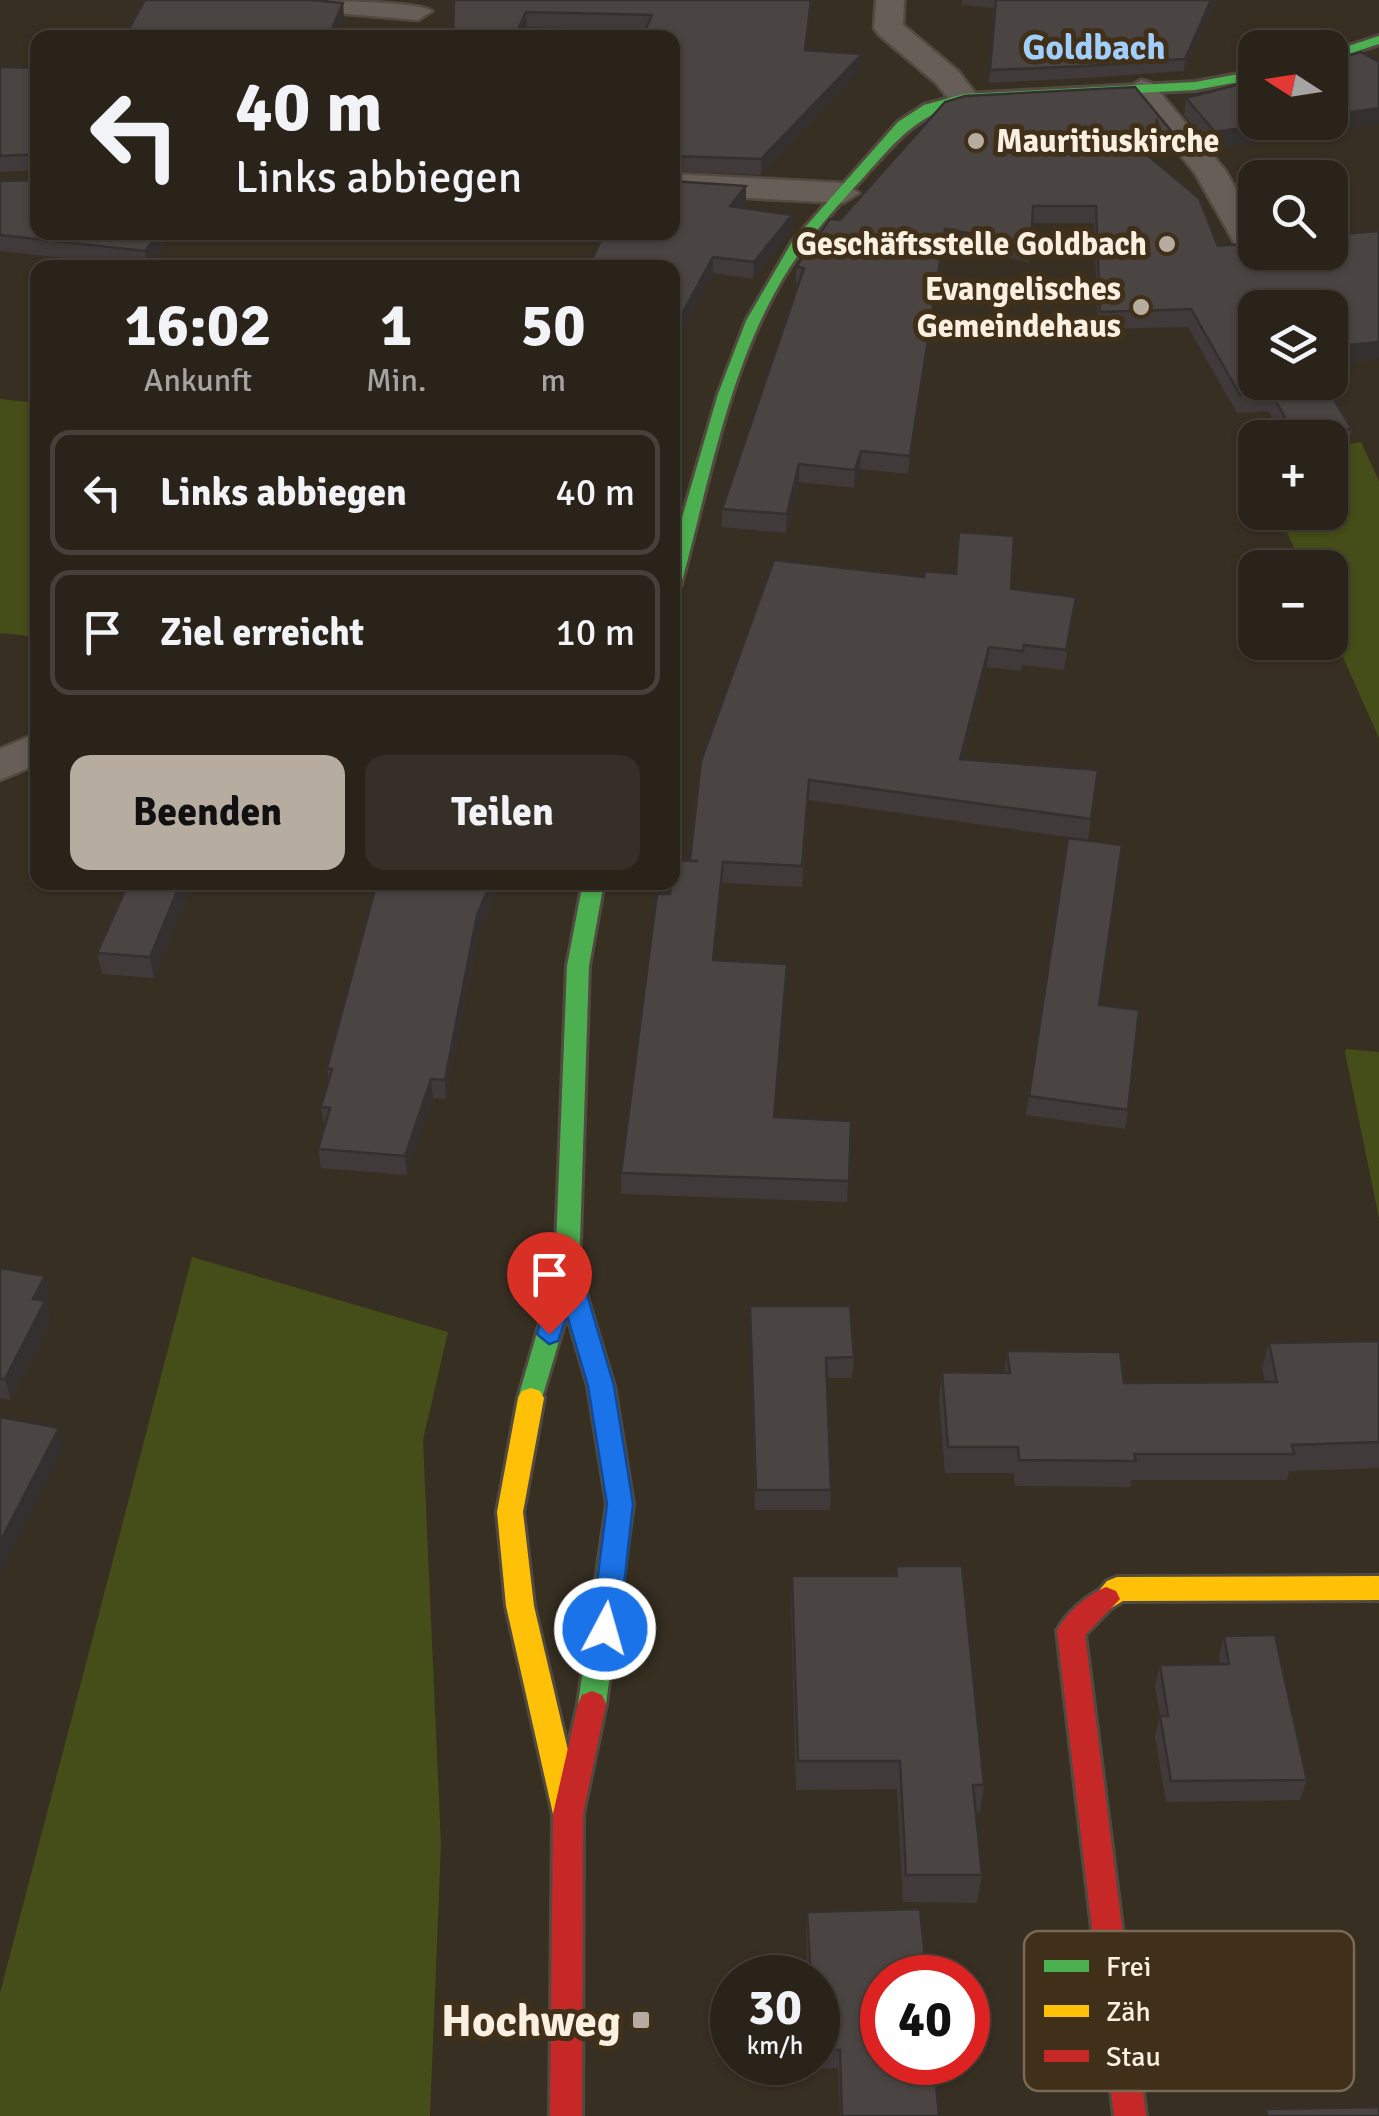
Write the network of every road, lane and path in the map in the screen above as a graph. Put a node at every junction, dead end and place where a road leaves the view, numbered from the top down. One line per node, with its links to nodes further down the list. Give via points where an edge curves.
1 (278, 0): 3 (street)
2 (890, 0): 8 (street, via 888,28)
3 (417, 16)
4 (1379, 40): 5 (street)
5 (1348, 50)
6 (1238, 77): 7 (street)
7 (1141, 89): 8 (street); 11 (street, via 1209,170)
8 (964, 98): 10 (street, via 929,108 903,125)
9 (680, 184): 10 (street)
10 (843, 192): 12 (street, via 773,282 749,333)
11 (1238, 221)
12 (680, 559)
13 (30, 750): 14 (street)
14 (0, 767)
15 (592, 890): 16 (street, via 578,966)
16 (567, 1271): 18 (street, via 601,1386 620,1504 601,1666); 18 (street, via 531,1396 510,1512 520,1606)
17 (1379, 1588): 19 (street, via 1117,1589 1071,1631)
18 (568, 1814): 21 (street)
19 (1107, 1931)
20 (1127, 2091): 22 (street)
21 (566, 2116)
22 (1130, 2116)

